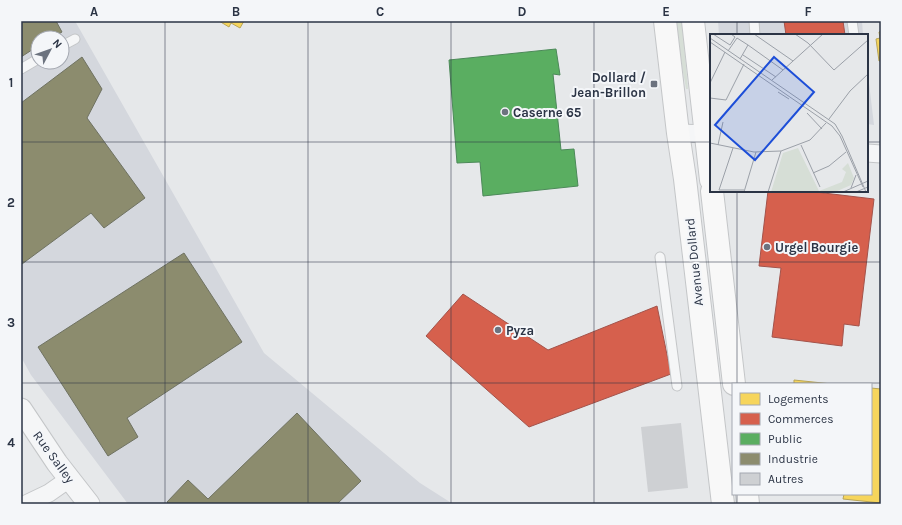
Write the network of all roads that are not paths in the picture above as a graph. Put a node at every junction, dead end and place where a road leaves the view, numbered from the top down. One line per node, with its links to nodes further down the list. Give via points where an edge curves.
1 (665, 21): 11 (main road, Avenue Dollard)
2 (693, 21): 12 (main road)
3 (754, 21): 5 (lane)
4 (852, 21): 6 (lane)
5 (755, 34)
6 (854, 34)
7 (75, 39): 8 (lane)
8 (70, 42)
9 (30, 64): 10 (lane)
10 (21, 69)
11 (678, 133): 12 (street); 21 (main road, Avenue Dollard)
12 (709, 134): 15 (main road)
13 (868, 152): 14 (street)
14 (881, 154)
15 (710, 157)
16 (712, 192): 18 (main road, Avenue Dollard)
17 (660, 257): 19 (lane)
18 (734, 383)
19 (677, 386)
20 (21, 409): 22 (street, Rue Salley)
21 (732, 464)
22 (69, 479): 23 (street, via 49,493); 24 (street, Rue Salley)
23 (26, 504)
24 (89, 504)

